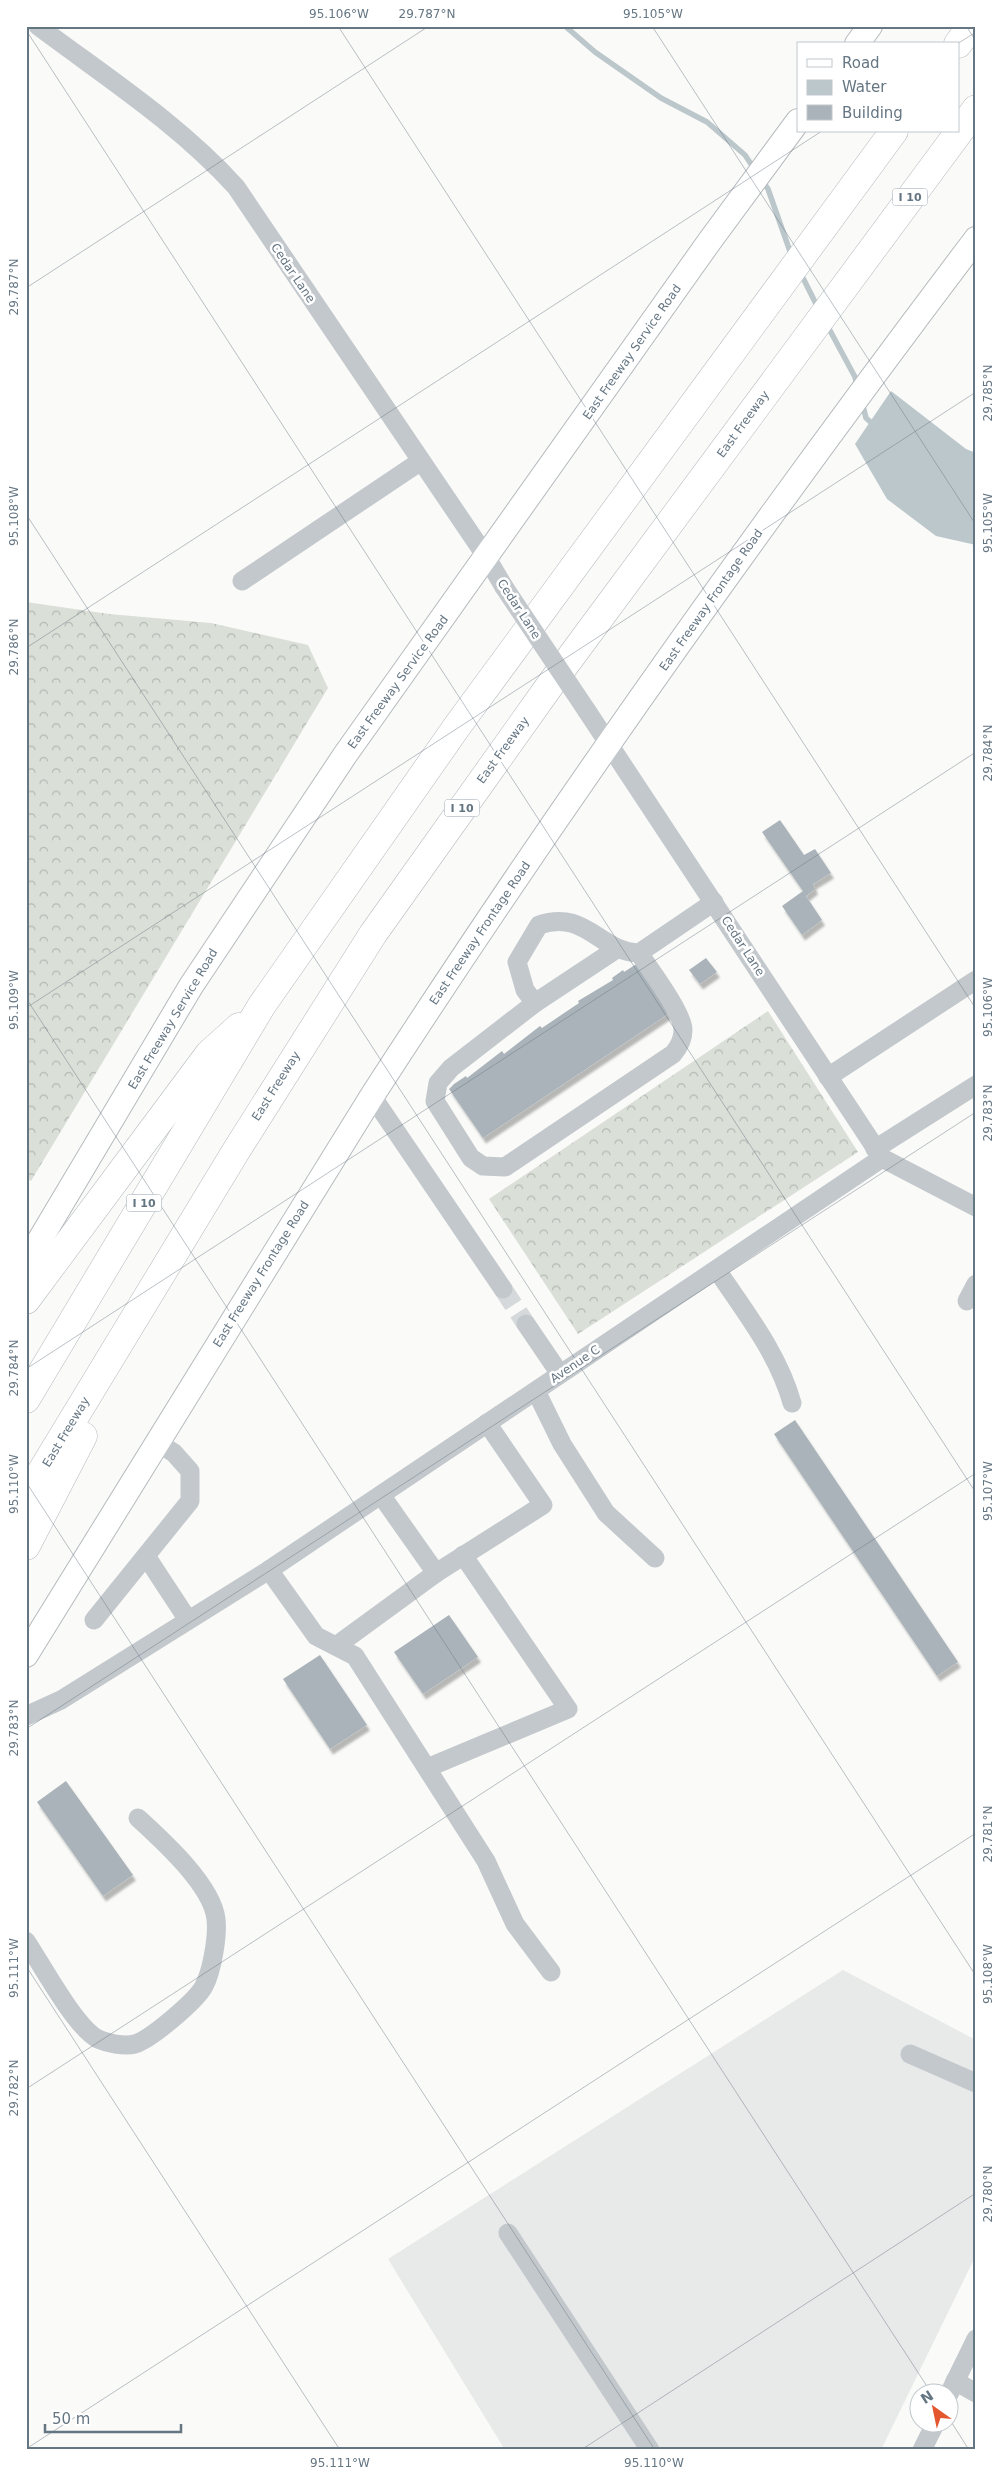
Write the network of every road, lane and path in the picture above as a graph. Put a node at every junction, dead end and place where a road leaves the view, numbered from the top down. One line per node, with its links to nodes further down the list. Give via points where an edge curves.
1 (38, 26): 12 (street, Cedar Lane, via 214,162 236,187)
2 (870, 26): 4 (main road)
3 (971, 26): 5 (highway)
4 (858, 42)
5 (959, 42)
6 (976, 109): 8 (highway, East Freeway / I 10)
7 (796, 124): 13 (main road, East Freeway Service Road)
8 (960, 130)
9 (893, 132): 21 (highway, I 10, via 458,725)
10 (959, 132): 27 (highway, East Freeway / I 10, via 547,689 374,934 306,1038)
11 (976, 240): 15 (main road, East Freeway Frontage Road, via 824,442)
12 (422, 461): 13 (street, Cedar Lane); 14 (street)
13 (487, 558): 15 (street, Cedar Lane, bridge); 28 (main road, East Freeway Service Road, via 345,755 190,986)
14 (242, 581)
15 (609, 744): 16 (street, Cedar Lane); 24 (main road, East Freeway Frontage Road)
16 (714, 902): 18 (street); 22 (street, Cedar Lane)
17 (618, 948): 18 (street, via 626,953); 20 (street); 20 (street, via 578,924 555,919 539,925 517,962 525,990)
18 (639, 953): 20 (street, via 675,1008 683,1028 680,1045 673,1054 505,1167 484,1166 471,1158 435,1101 438,1083 451,1068)
19 (976, 980): 22 (street)
20 (535, 1003)
21 (262, 1005): 31 (highway, via 209,1054); 35 (highway, I 10)
22 (828, 1078): 25 (street, Cedar Lane)
23 (976, 1085): 25 (street, Avenue C)
24 (372, 1096): 30 (street); 38 (main road, East Freeway Frontage Road)
25 (878, 1154): 26 (street, Cedar Lane); 29 (street, Avenue C)
26 (976, 1207)
27 (169, 1262): 40 (highway, East Freeway / I 10); 41 (highway)
28 (26, 1263)
29 (716, 1270): 33 (street, Avenue C); 36 (street, via 768,1347 785,1380)
30 (503, 1289)
31 (26, 1300)
32 (526, 1324): 33 (street)
33 (560, 1374): 34 (street, Avenue C)
34 (536, 1391): 37 (street, Avenue C); 44 (street, via 562,1444 606,1513)
35 (26, 1399)
36 (792, 1403)
37 (487, 1424): 39 (street, Avenue C); 42 (street, via 543,1505)
38 (157, 1442): 43 (street, via 174,1453 190,1471 190,1501); 50 (main road, East Freeway Frontage Road)
39 (381, 1495): 45 (street, Avenue C); 46 (street)
40 (26, 1497)
41 (26, 1546)
42 (463, 1555): 46 (street); 52 (street, via 568,1709)
43 (146, 1556): 47 (street); 48 (street)
44 (655, 1558)
45 (269, 1570): 48 (street, Avenue C); 49 (street, via 316,1636)
46 (436, 1572): 49 (street)
47 (94, 1620)
48 (188, 1620): 51 (street, Avenue C, via 61,1700)
49 (336, 1646): 52 (street, via 355,1656)
50 (26, 1656)
51 (26, 1716)
52 (427, 1768): 55 (street, via 486,1861 515,1924)
53 (138, 1818): 54 (street, via 182,1861 211,1901 216,1919 215,1945 204,1986 186,2008 135,2044 118,2045 97,2038 78,2023)
54 (26, 1942)
55 (551, 1972)
56 (910, 2054): 57 (street)
57 (976, 2083)
58 (508, 2233): 64 (street)
59 (976, 2339): 60 (street)
60 (954, 2384)
61 (960, 2389): 62 (street)
62 (976, 2393)
63 (930, 2434): 65 (street)
64 (650, 2450)
65 (922, 2450)

